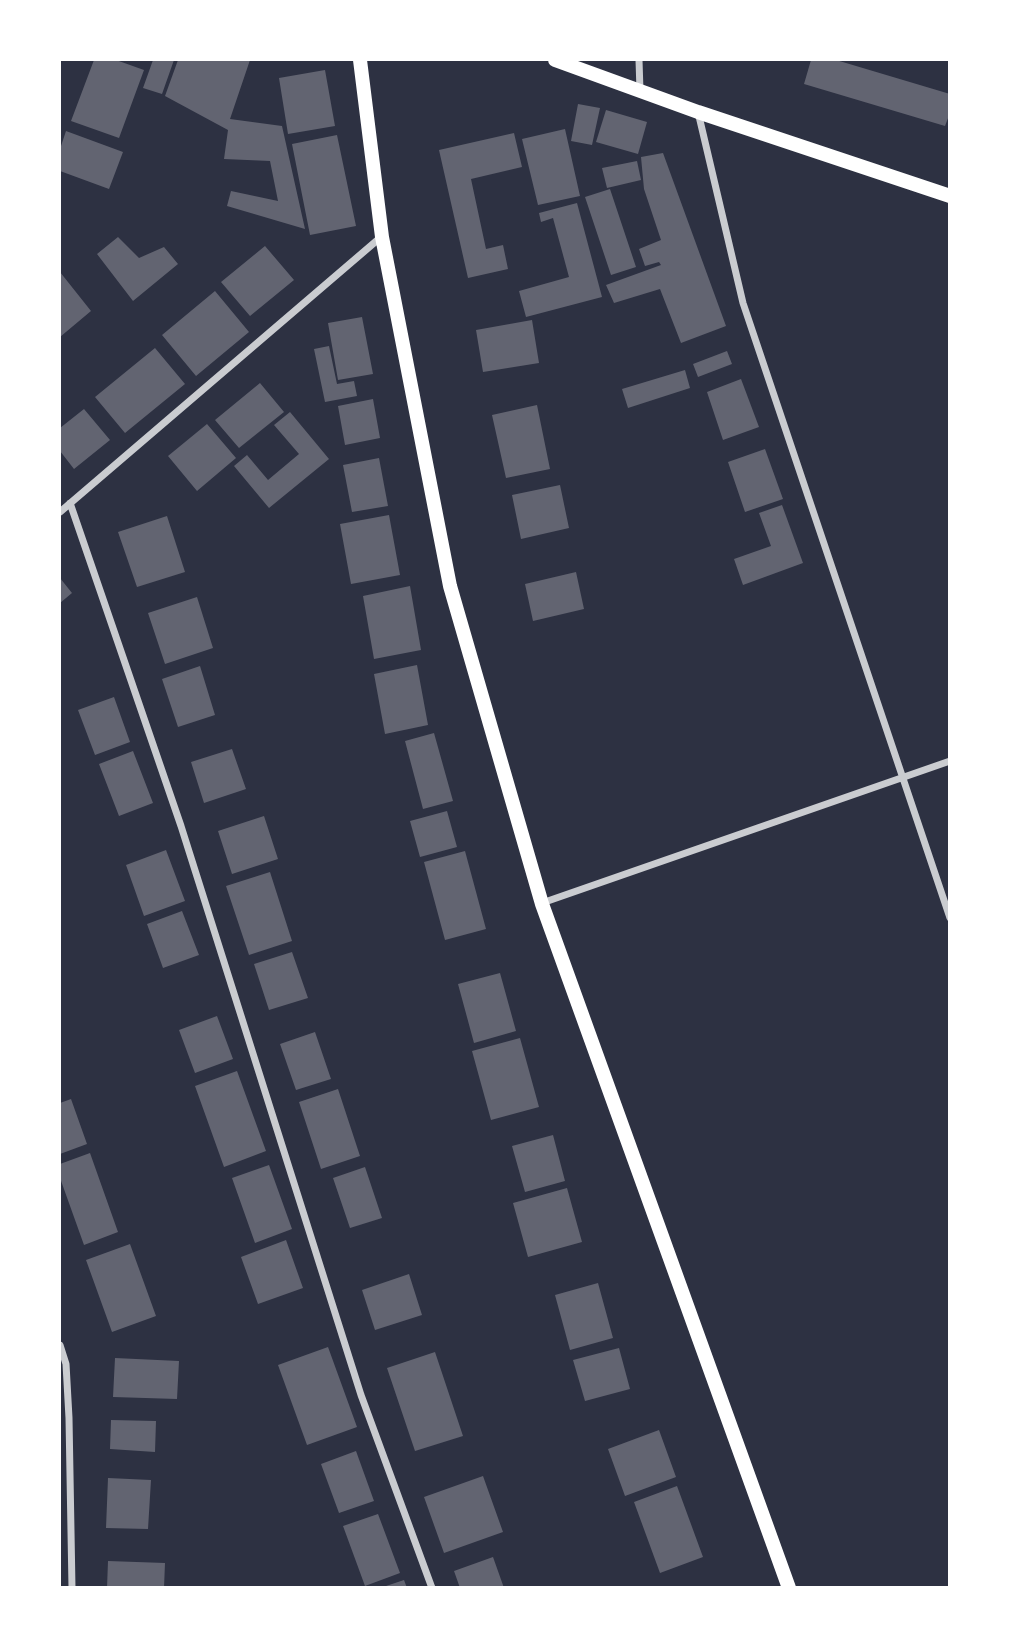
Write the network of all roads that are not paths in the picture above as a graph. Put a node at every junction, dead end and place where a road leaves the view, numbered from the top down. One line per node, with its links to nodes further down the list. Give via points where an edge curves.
1 (360, 60): 7 (main road)
2 (555, 60): 4 (main road)
3 (639, 60): 4 (street)
4 (640, 91): 5 (main road)
5 (698, 112): 6 (main road); 11 (street, via 743,303)
6 (950, 196)
7 (382, 237): 8 (street); 12 (main road, via 450,586)
8 (70, 503): 9 (street); 16 (street, via 181,826 361,1395)
9 (60, 512)
10 (950, 761): 11 (street)
11 (902, 778): 12 (street); 13 (street)
12 (542, 904): 17 (main road)
13 (950, 918)
14 (60, 1345): 15 (street, via 69,1418)
15 (72, 1587)
16 (432, 1587)
17 (789, 1587)

